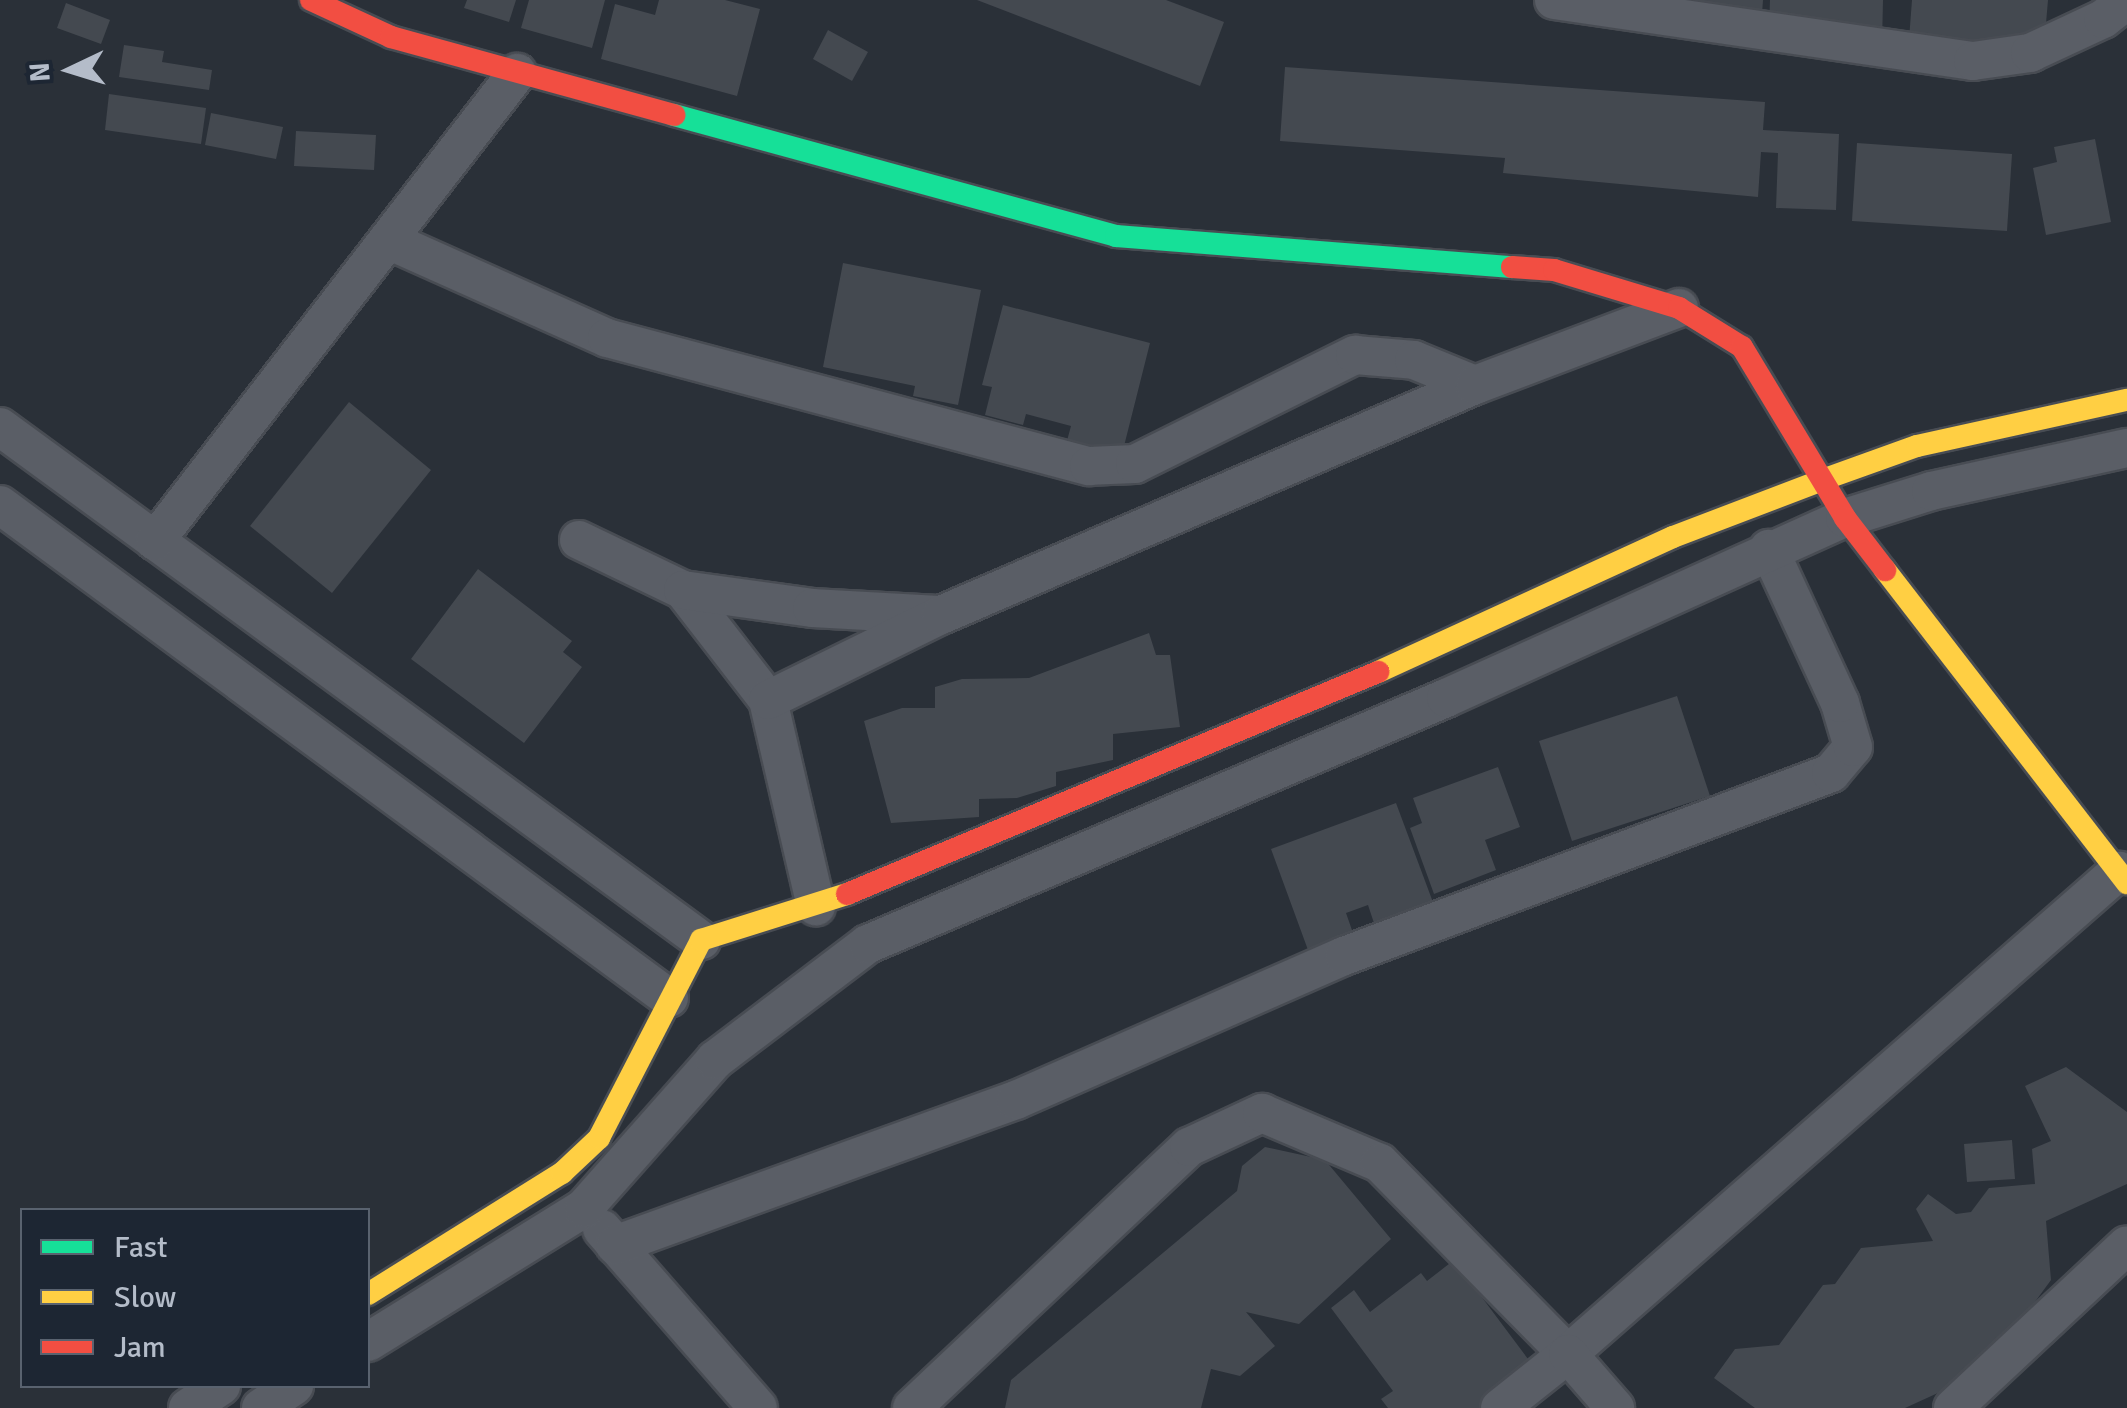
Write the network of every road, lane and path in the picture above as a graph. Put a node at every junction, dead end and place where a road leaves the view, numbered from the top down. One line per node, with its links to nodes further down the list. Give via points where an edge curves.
1 (311, 0): 4 (street, via 390,37)
2 (1554, 0): 3 (street, via 1973,61 2030,54)
3 (2127, 0)
4 (517, 72): 5 (street); 6 (street, via 1116,236 1554,270)
5 (388, 240): 7 (street, via 606,338 1089,466 1135,464 1355,355 1414,360); 15 (street)
6 (1679, 308): 7 (street); 11 (street, via 1742,347)
7 (1475, 385): 18 (street)
8 (2127, 400): 11 (street, via 1917,446)
9 (0, 427): 15 (street)
10 (2127, 448): 13 (street, via 1931,491)
11 (1822, 480): 13 (street); 21 (street, via 1673,537 1427,652)
12 (0, 505): 23 (street)
13 (1846, 518): 16 (street); 20 (street)
14 (579, 540): 17 (street)
15 (155, 541): 22 (street)
16 (1769, 549): 25 (street, via 1446,698 868,944 716,1060); 26 (street, via 1840,702 1854,748 1831,773 1344,956 1016,1100)
17 (683, 590): 18 (street, via 812,608); 19 (street)
18 (941, 615): 19 (street)
19 (768, 700): 21 (street)
20 (2123, 877): 30 (street)
21 (816, 907): 22 (street)
22 (701, 940): 23 (street)
23 (669, 998): 24 (street, via 599,1138)
24 (562, 1173): 25 (street); 28 (street)
25 (584, 1208): 26 (street); 29 (street)
26 (615, 1244): 35 (street)
27 (2127, 1245): 39 (street)
28 (370, 1293)
29 (370, 1341)
30 (1568, 1354): 36 (street, via 1380,1163 1262,1113 1189,1147); 37 (street); 38 (street)
31 (218, 1388): 33 (street)
32 (291, 1388): 34 (street)
33 (188, 1408)
34 (260, 1408)
35 (758, 1408)
36 (912, 1408)
37 (1500, 1408)
38 (1616, 1408)
39 (1953, 1408)

